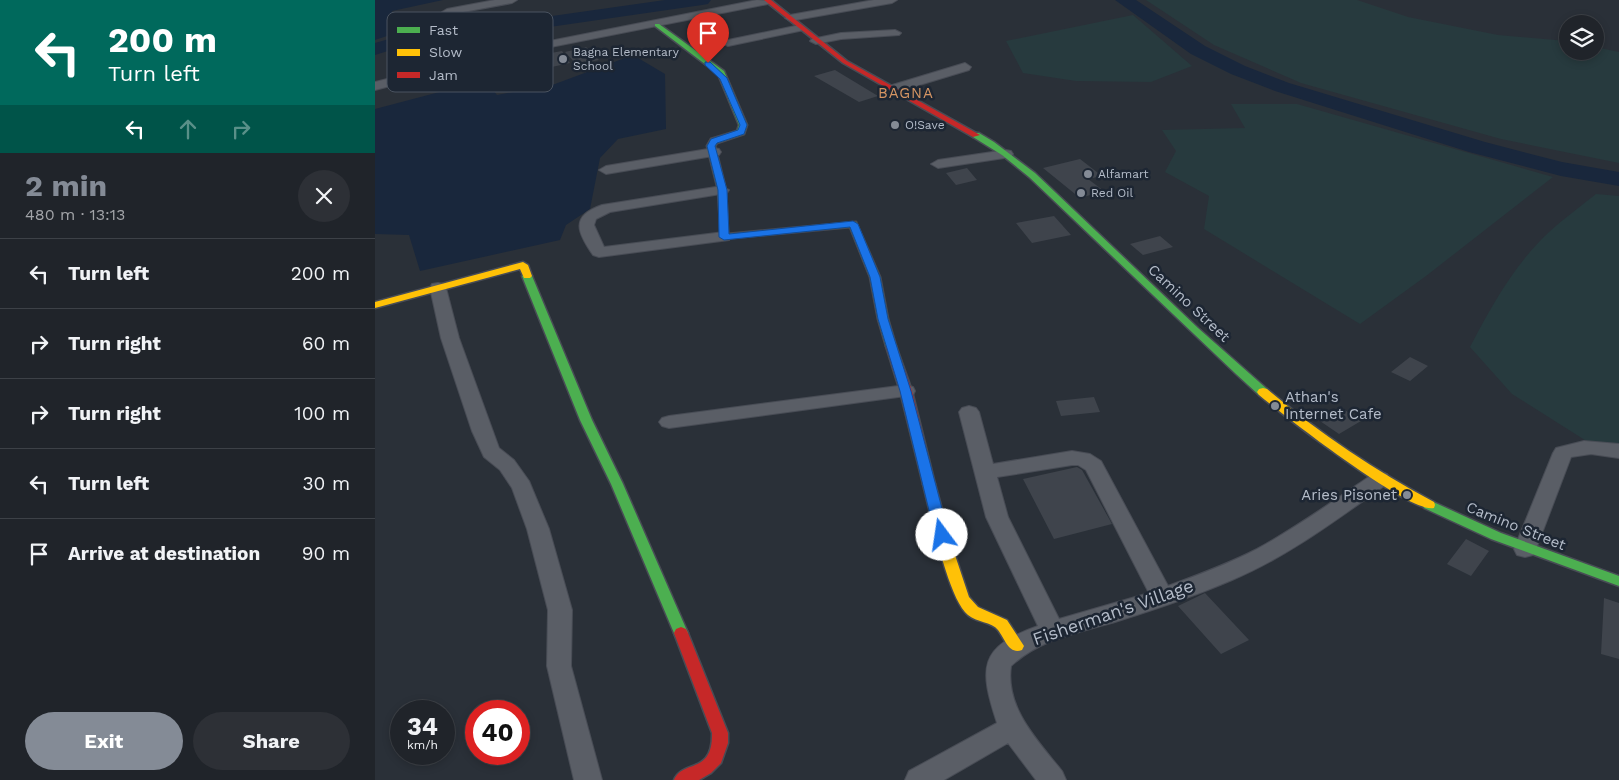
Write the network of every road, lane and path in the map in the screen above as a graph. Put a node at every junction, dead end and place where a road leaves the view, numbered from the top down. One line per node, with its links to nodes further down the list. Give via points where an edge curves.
1 (512, 0): 4 (street)
2 (768, 0): 5 (street, Camino Street); 6 (street)
3 (892, 0): 5 (street)
4 (447, 12)
5 (790, 18): 7 (street, Camino Street)
6 (657, 24): 11 (street); 14 (street, via 724,78 743,125 741,132 714,141 711,146)
7 (800, 28): 9 (street, Camino Street); 10 (street)
8 (895, 33): 9 (street)
9 (816, 41): 13 (street, Camino Street, via 843,61)
10 (728, 43)
11 (553, 44)
12 (965, 67): 13 (street)
13 (893, 89): 15 (street, Camino Street)
14 (713, 152): 17 (street); 18 (street)
15 (1006, 154): 16 (street); 27 (street, Camino Street, via 1266,394 1322,440)
16 (938, 164)
17 (606, 170)
18 (722, 190): 19 (street); 19 (street, via 607,208 589,215 585,222 599,252)
19 (724, 237): 22 (street, via 853,224 875,277 883,319)
20 (438, 288): 21 (street); 34 (street, via 451,338 485,438 491,452 507,465 522,486 538,529 560,610 559,666); 35 (street, via 523,265 586,420 685,643 720,733 722,744 717,758 710,766)
21 (375, 305)
22 (906, 391): 24 (street); 32 (street, via 945,549 963,600 973,611 1003,624)
23 (969, 412): 26 (street)
24 (669, 422)
25 (1619, 451): 28 (street, via 1576,448 1563,453)
26 (985, 472): 30 (street, via 1072,458 1083,459 1094,466); 31 (street, via 997,517)
27 (1380, 479): 28 (street, Camino Street); 30 (street, Fisherman's Village, via 1285,544 1226,573)
28 (1525, 549): 29 (street, Camino Street)
29 (1619, 580)
30 (1162, 596): 31 (street, Fisherman's Village)
31 (1053, 631): 32 (street, Fisherman's Village)
32 (1017, 646): 33 (street, Fisherman's Village, via 1001,660 996,677)
33 (1012, 728): 36 (street); 37 (street)
34 (588, 780)
35 (682, 780)
36 (919, 780)
37 (1052, 780)

